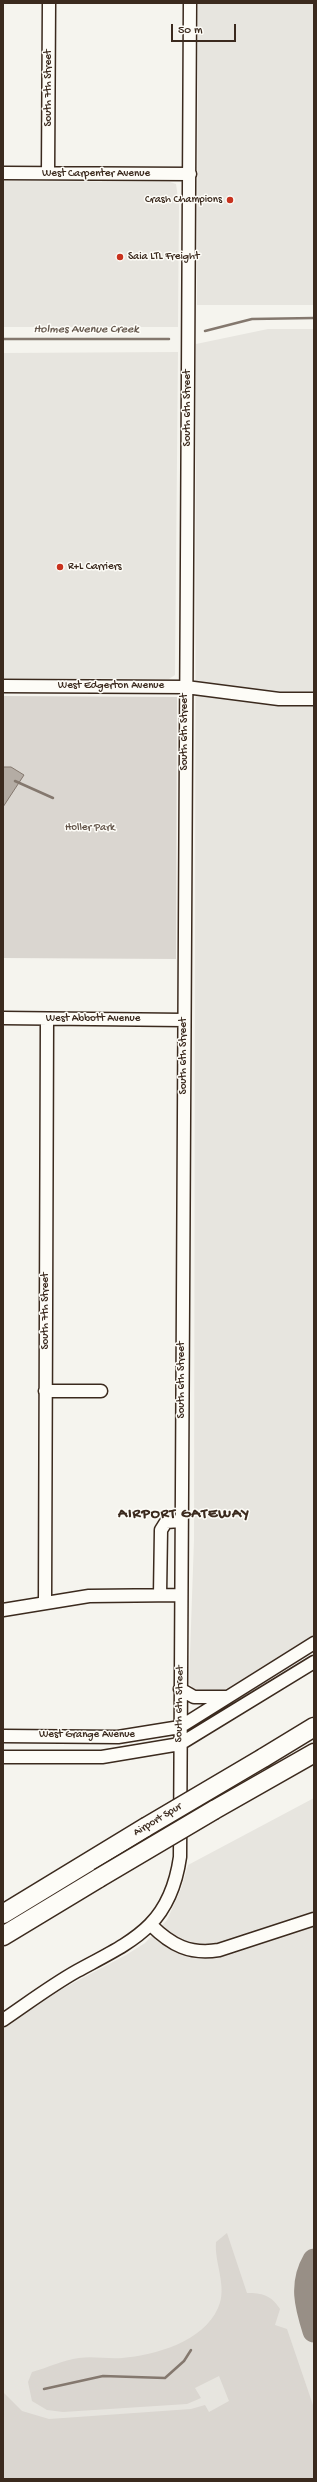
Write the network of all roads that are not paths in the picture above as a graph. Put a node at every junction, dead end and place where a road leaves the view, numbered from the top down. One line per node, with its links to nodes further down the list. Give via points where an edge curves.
1 (49, 3): 4 (street, South 7th Street)
2 (190, 3): 5 (street, South 6th Street)
3 (3, 173): 4 (street, West Carpenter Avenue)
4 (48, 173): 5 (street, West Carpenter Avenue)
5 (190, 174): 7 (street, South 6th Street)
6 (3, 686): 7 (street, West Edgerton Avenue)
7 (186, 687): 8 (street, West Edgerton Avenue, via 279,699); 11 (street, South 6th Street)
8 (314, 699)
9 (3, 1018): 10 (street, West Abbott Avenue)
10 (47, 1019): 11 (street, West Abbott Avenue); 12 (street, South 7th Street)
11 (184, 1020): 14 (street, South 6th Street)
12 (45, 1391): 13 (street); 17 (street, South 7th Street)
13 (101, 1391)
14 (181, 1521): 15 (street, via 166,1522 161,1530); 16 (street, South 6th Street)
15 (160, 1595): 16 (street); 17 (street, via 89,1596)
16 (181, 1595): 21 (street, South 6th Street)
17 (45, 1603): 18 (street)
18 (3, 1610)
19 (314, 1644): 22 (street, West Grange Avenue)
20 (314, 1662): 27 (street, West Grange Avenue)
21 (180, 1689): 22 (street, via 194,1697); 23 (street, South 6th Street)
22 (230, 1697): 23 (street, West Grange Avenue)
23 (180, 1727): 26 (street, West Grange Avenue, via 137,1736); 27 (street, South 6th Street)
24 (314, 1727): 31 (highway, Airport Spur, bridge)
25 (3, 1736): 26 (street, West Grange Avenue)
26 (102, 1737): 30 (street)
27 (180, 1744): 30 (street, West Grange Avenue); 33 (street, South 6th Street, via 181,1842 178,1873 168,1901)
28 (314, 1753): 34 (highway, Airport Spur, bridge)
29 (3, 1757): 30 (street, West Grange Avenue)
30 (102, 1757)
31 (3, 1914)
32 (314, 1919): 33 (street, via 219,1950 205,1952 181,1948)
33 (151, 1925): 35 (street, South 6th Street, via 125,1946 76,1972)
34 (3, 1936)
35 (3, 2020)

